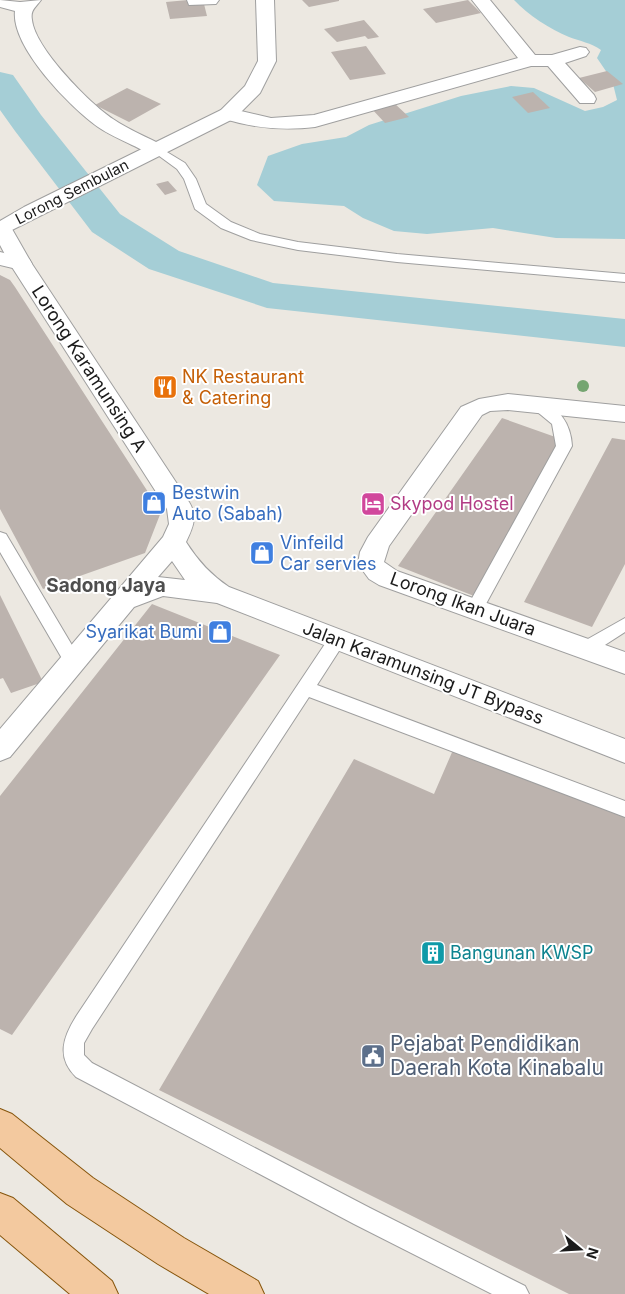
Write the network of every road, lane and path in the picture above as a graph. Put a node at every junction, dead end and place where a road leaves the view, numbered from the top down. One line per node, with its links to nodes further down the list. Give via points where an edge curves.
1 (265, 0): 9 (street, Lorong Sembulan, via 266,61 253,89)
2 (481, 0): 6 (street)
3 (0, 2): 4 (street)
4 (28, 4): 10 (street, via 23,18 26,36 75,97 101,120)
5 (580, 52): 7 (street)
6 (530, 60): 7 (street); 9 (street, via 315,121 283,126 255,123)
7 (553, 61): 8 (street)
8 (587, 99)
9 (228, 114): 10 (street, Lorong Sembulan)
10 (151, 153): 11 (street, Lorong Sembulan); 13 (lane, via 181,166 190,179 200,206 226,226 256,237 298,246 397,258)
11 (1, 229): 12 (street, Lorong Karamunsing A)
12 (10, 261): 17 (street, Lorong Karamunsing A, via 180,508 182,524)
13 (625, 278)
14 (537, 405): 15 (street, Lorong Ikan Juara); 20 (lane, via 560,423 564,446); 20 (street, Lorong Ikan Juara, via 495,402 476,407 469,413 373,552 371,564 388,578)
15 (625, 414)
16 (0, 538): 24 (lane)
17 (173, 542): 18 (street, via 195,576); 19 (street)
18 (220, 594): 19 (street, via 162,586); 22 (street, Jalan Karamunsing JT Bypass)
19 (125, 600): 24 (street)
20 (475, 609): 23 (street, Lorong Ikan Juara)
21 (625, 624): 23 (lane)
22 (337, 640): 26 (lane); 28 (street, Jalan Karamunsing JT Bypass)
23 (585, 649): 25 (street, Lorong Ikan Juara)
24 (73, 662): 27 (street)
25 (625, 663)
26 (305, 688): 29 (lane); 34 (lane, via 75,1037 72,1056 84,1070)
27 (0, 749)
28 (625, 751)
29 (625, 809)
30 (0, 1126): 33 (main road, via 80,1190 171,1251)
31 (0, 1211): 32 (main road)
32 (99, 1294)
33 (245, 1294)
34 (516, 1294)

